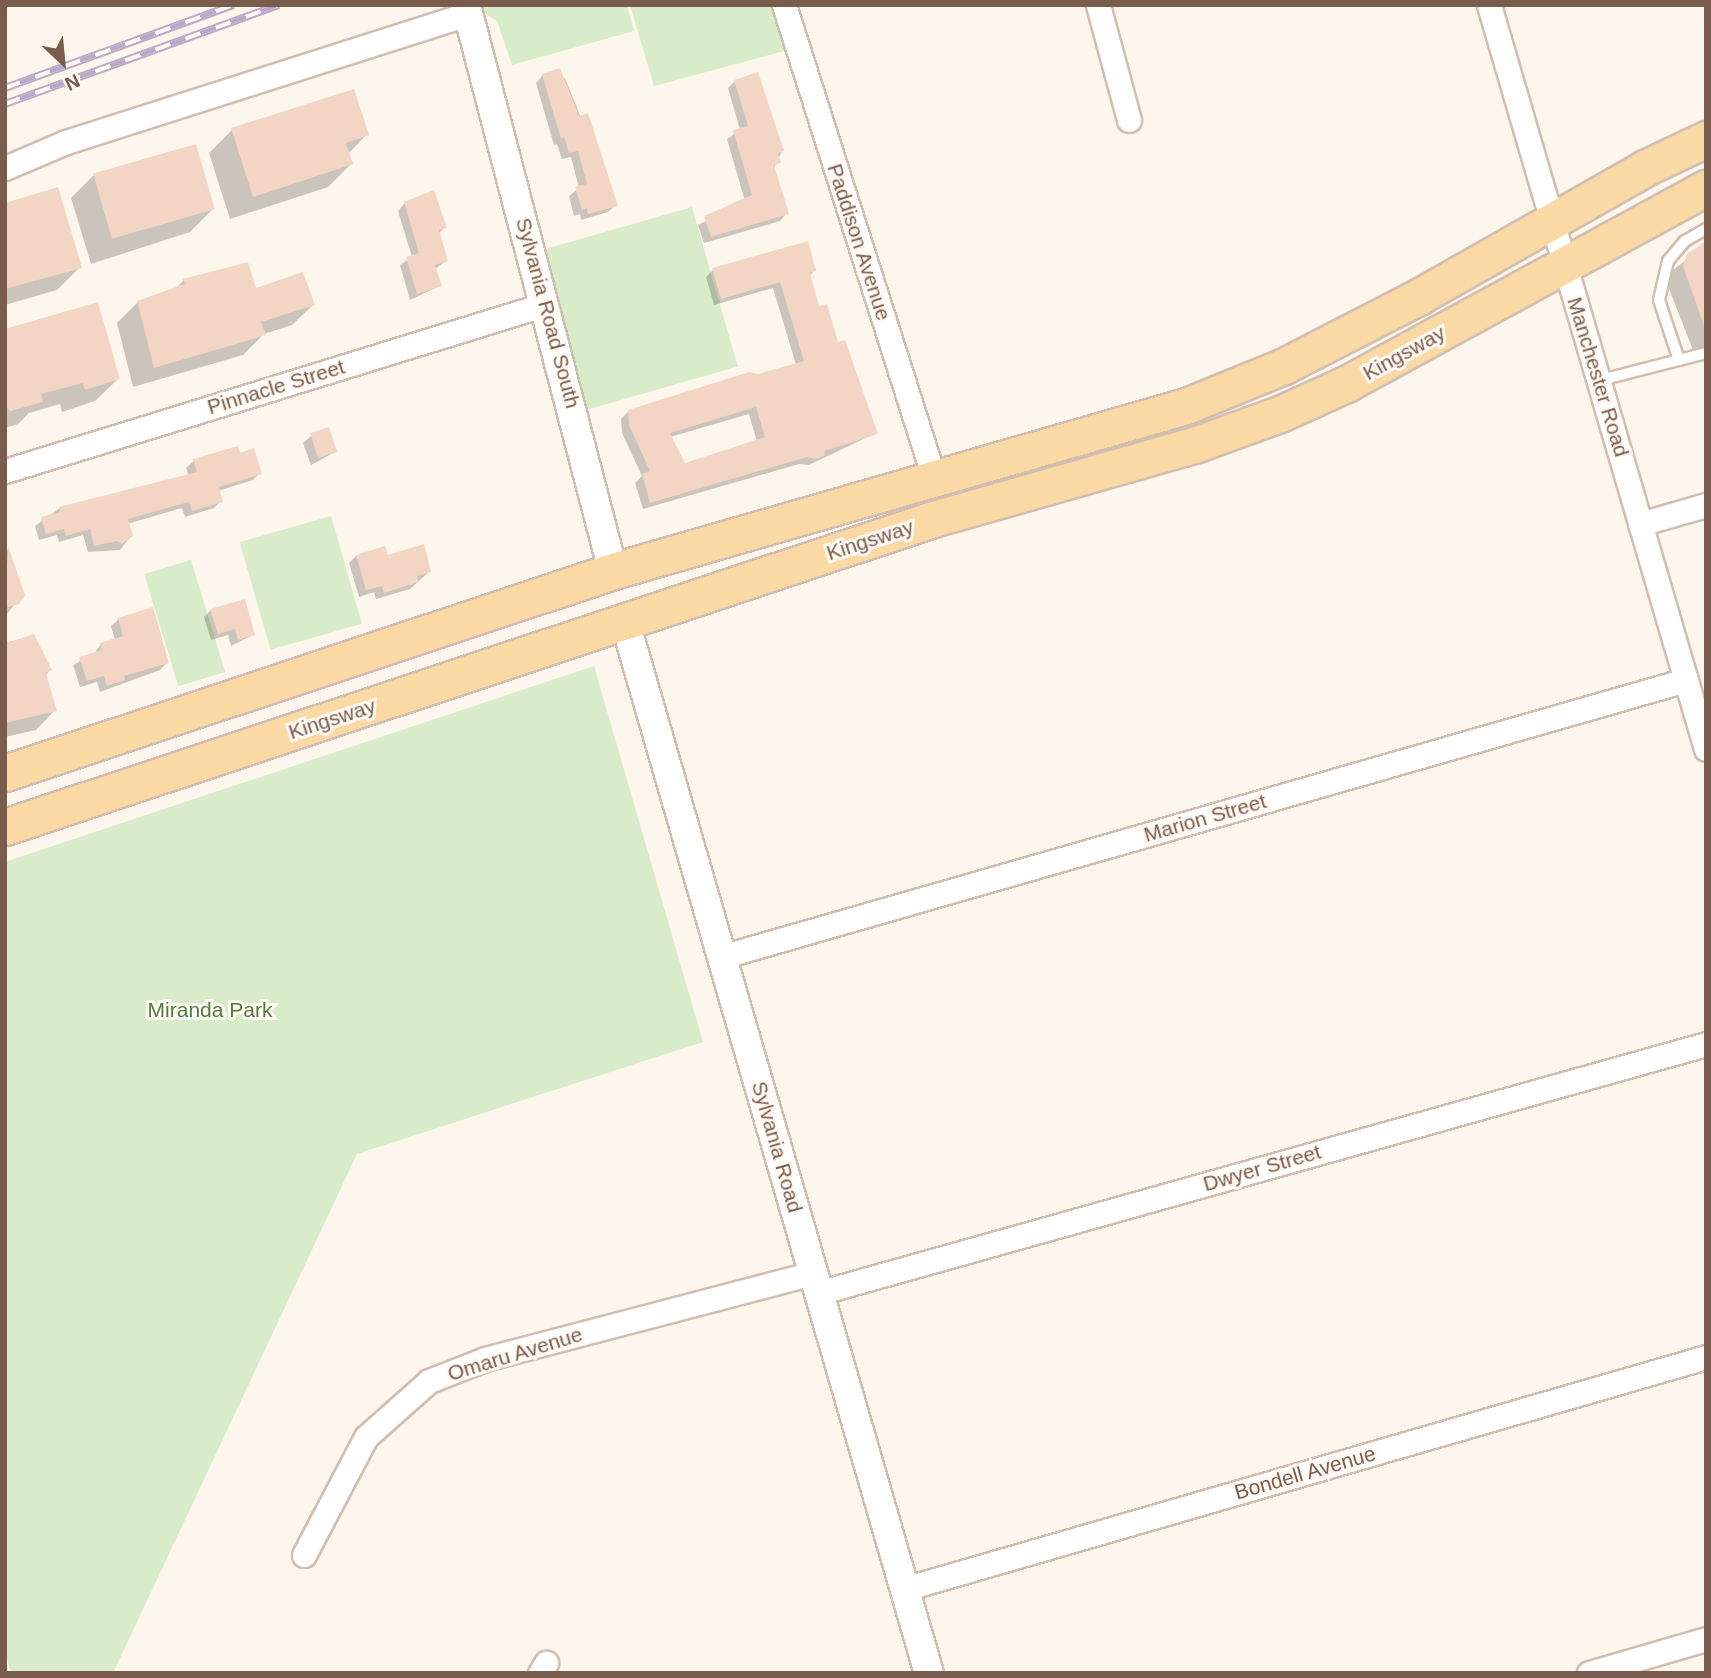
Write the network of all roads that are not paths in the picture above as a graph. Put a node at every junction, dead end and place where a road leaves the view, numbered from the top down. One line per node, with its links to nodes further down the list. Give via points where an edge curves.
1 (785, 5): 17 (street, Paddison Avenue)
2 (1098, 5): 5 (street)
3 (1489, 5): 9 (street, Manchester Road)
4 (467, 10): 7 (street, via 66,142); 12 (street, Sylvania Road South)
5 (1129, 120)
6 (1706, 139): 9 (main road, Kingsway)
7 (5, 168)
8 (1706, 188): 11 (main road, Kingsway)
9 (1553, 221): 11 (street, Manchester Road); 17 (main road, Kingsway, via 1284,366 1186,406)
10 (1706, 229): 14 (lane, via 1685,241 1668,261 1659,300)
11 (1564, 264): 15 (street, Manchester Road); 21 (main road, Kingsway, via 1348,383 1282,413 1197,444 930,520)
12 (546, 304): 16 (street, Pinnacle Street); 20 (street, Sylvania Road South)
13 (1706, 353): 14 (lane)
14 (1679, 359): 15 (lane)
15 (1601, 380): 19 (street, Manchester Road)
16 (5, 471)
17 (934, 479): 20 (main road, Kingsway)
18 (1706, 505): 19 (street)
19 (1640, 524): 22 (street, Manchester Road)
20 (613, 571): 21 (main road, Sylvania Road South); 24 (main road, Kingsway)
21 (625, 622): 25 (main road, Kingsway); 26 (street, Sylvania Road)
22 (1686, 680): 23 (street, Manchester Road); 26 (street, Marion Street)
23 (1706, 749)
24 (5, 773)
25 (5, 827)
26 (724, 956): 28 (street, Sylvania Road)
27 (1706, 1044): 28 (street, Dwyer Street)
28 (815, 1283): 30 (street, Omaru Avenue, via 485,1359 429,1381 366,1437); 31 (street, Sylvania Road)
29 (1706, 1357): 31 (street, Bondell Avenue)
30 (304, 1555)
31 (904, 1589): 33 (street, Sylvania Road)
32 (1706, 1639): 34 (street)
33 (929, 1673)
34 (1589, 1673)

